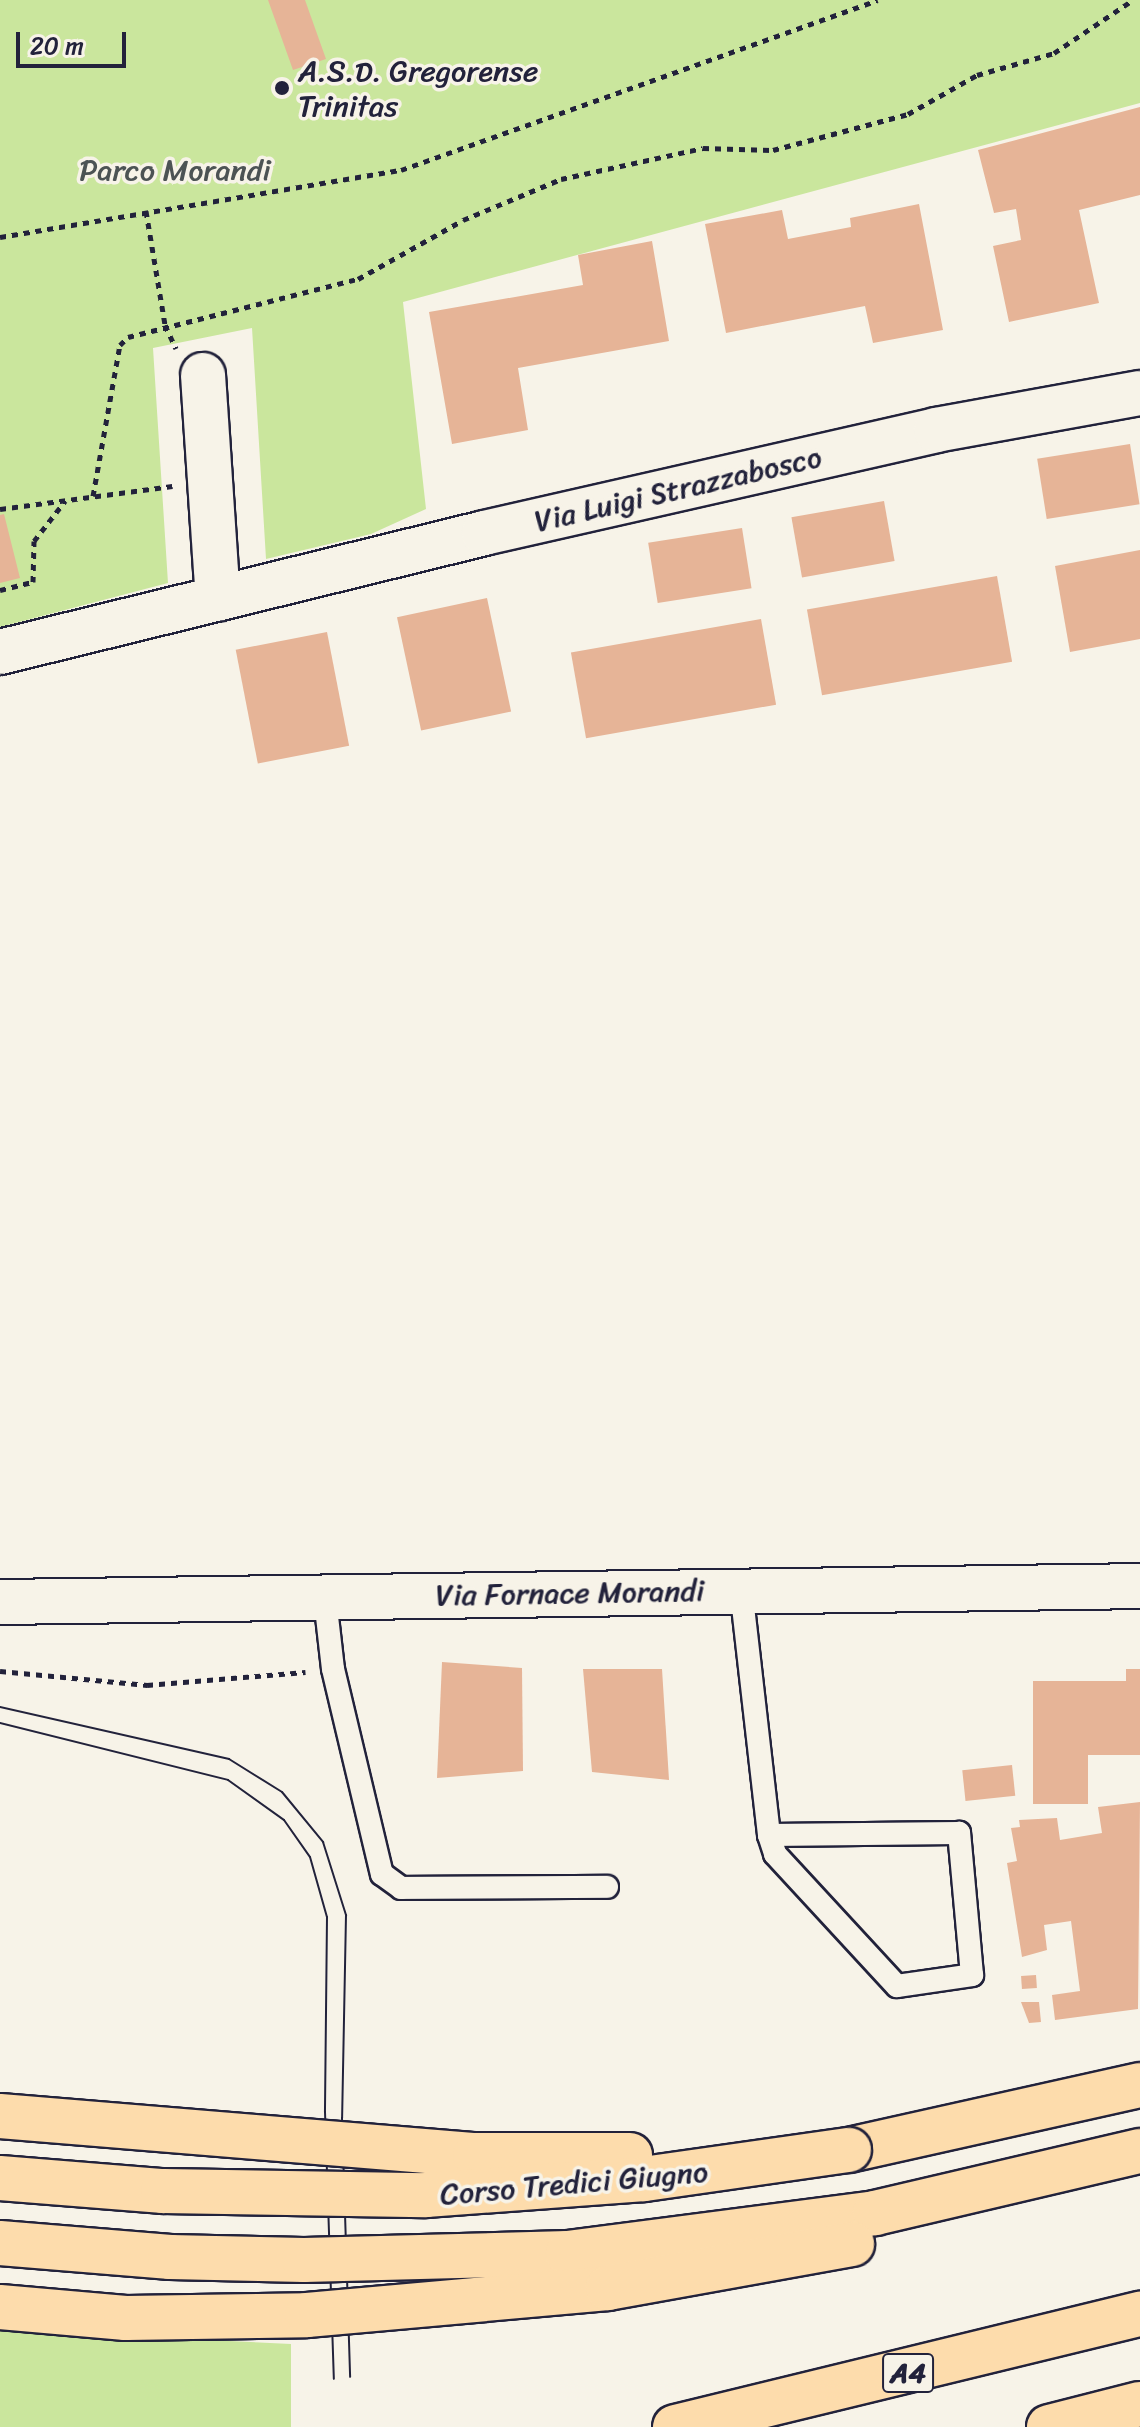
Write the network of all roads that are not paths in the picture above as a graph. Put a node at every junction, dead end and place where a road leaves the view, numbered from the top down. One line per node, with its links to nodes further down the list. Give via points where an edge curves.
1 (203, 375): 3 (street)
2 (1140, 393): 3 (street, Via Luigi Strazzabosco, via 936,430)
3 (218, 598): 4 (street, Via Luigi Strazzabosco)
4 (0, 652)
5 (1140, 1586): 6 (street, Via Fornace Morandi)
6 (741, 1589): 7 (street, Via Fornace Morandi); 9 (lane)
7 (325, 1599): 8 (street, Via Fornace Morandi); 10 (lane, via 333,1669 382,1874 401,1888)
8 (0, 1602)
9 (769, 1835): 9 (lane, via 959,1833 972,1975 897,1986 775,1854)
10 (607, 1887)
11 (1140, 2085): 13 (highway, Corso Tredici Giugno)
12 (0, 2116): 13 (highway, bridge, via 475,2155)
13 (849, 2150): 15 (highway, Corso Tredici Giugno, bridge, via 644,2179 426,2195 235,2194)
14 (1140, 2151): 16 (highway, bridge)
15 (0, 2178)
16 (1009, 2186): 17 (highway, bridge, via 803,2224 568,2253 289,2260); 18 (highway, bridge, via 842,2248 608,2288 224,2319 126,2318)
17 (0, 2243)
18 (0, 2307)
19 (1140, 2314): 21 (highway, A4)
20 (1140, 2404): 22 (highway)
21 (675, 2427)
22 (1049, 2427)

